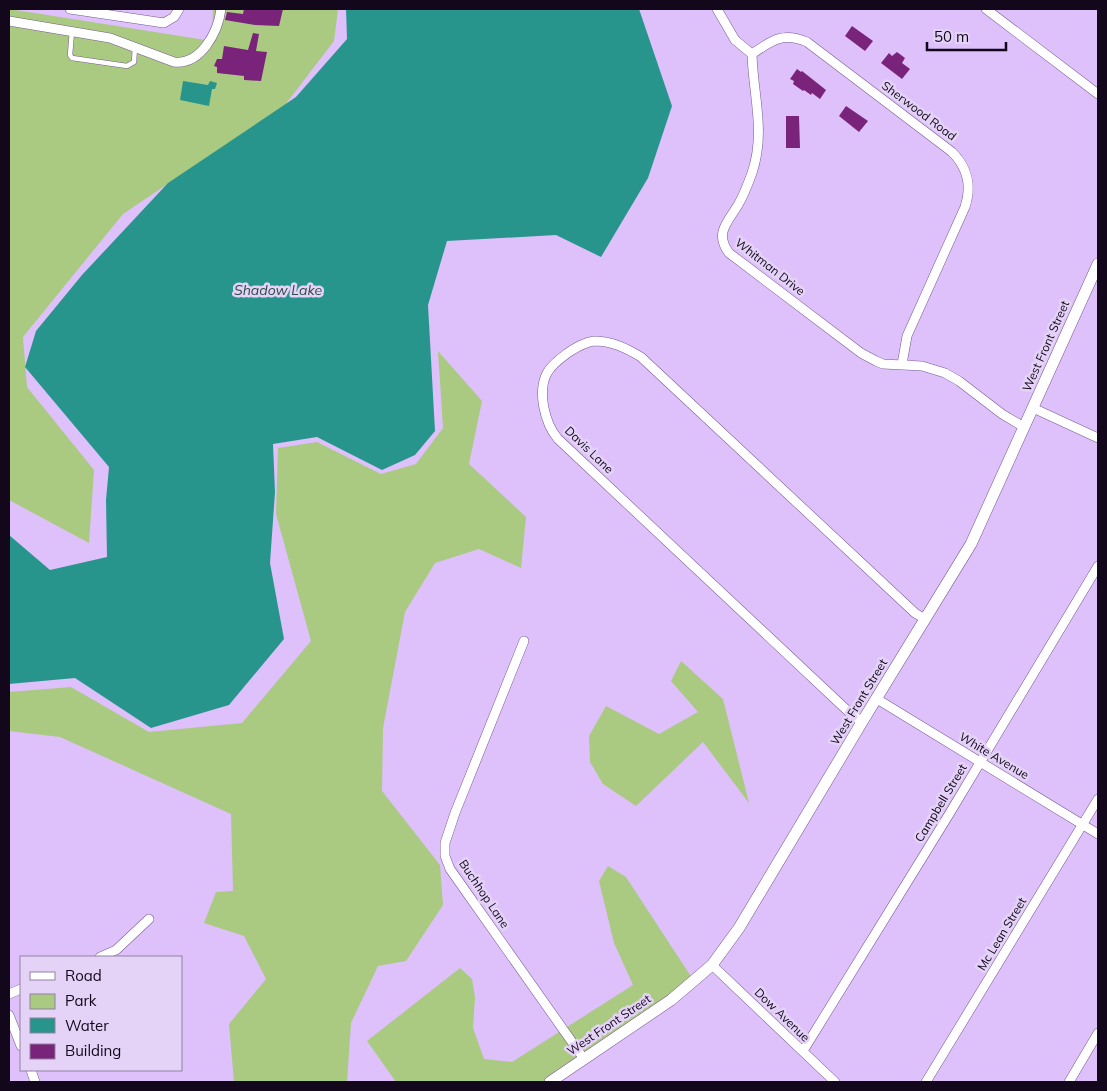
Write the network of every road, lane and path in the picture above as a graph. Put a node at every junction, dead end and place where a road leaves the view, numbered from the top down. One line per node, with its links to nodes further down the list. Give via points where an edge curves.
1 (70, 9): 2 (street, via 164,23)
2 (179, 9)
3 (221, 9): 8 (street, via 219,21 203,50 188,62 174,62)
4 (717, 9): 9 (street, via 735,40)
5 (986, 9): 10 (street)
6 (9, 21): 7 (street)
7 (72, 31): 8 (street); 8 (lane, via 72,58 127,66 134,62)
8 (135, 46)
9 (752, 54): 12 (street, Whitman Drive, via 752,78 758,106 758,146 748,184 722,234 725,247 861,353 883,364); 12 (street, Sherwood Road, via 773,40 784,37 807,42 952,152 964,167 969,188 965,207 907,336)
10 (1098, 94)
11 (1098, 264): 13 (street, West Front Street)
12 (902, 364): 14 (street, Whitman Drive, via 945,373)
13 (1033, 408): 14 (street, West Front Street); 15 (street)
14 (1024, 427): 17 (street, West Front Street, via 976,534)
15 (1098, 438)
16 (1098, 566): 21 (street, Campbell Street)
17 (925, 619): 19 (street, West Front Street); 20 (street, Davis Lane, via 634,353 617,344 592,341 561,358 547,373 544,412 558,440)
18 (524, 641): 32 (street, Buchhop Lane, via 455,813 445,843 445,856 450,869)
19 (877, 699): 20 (street, West Front Street); 21 (street, White Avenue)
20 (862, 722): 27 (street, West Front Street, via 739,928)
21 (980, 762): 23 (street, White Avenue); 31 (street, Campbell Street)
22 (1098, 799): 23 (street, Mc Lean Street)
23 (1083, 824): 24 (street, White Avenue); 35 (street, Mc Lean Street)
24 (1098, 834)
25 (148, 919): 26 (street, via 116,950)
26 (102, 956)
27 (712, 965): 31 (street, Dow Avenue); 32 (street, West Front Street, via 671,1000)
28 (9, 1015): 30 (street)
29 (1098, 1033): 36 (street)
30 (20, 1043)
31 (803, 1051): 34 (street, Dow Avenue)
32 (584, 1059): 33 (street, West Front Street)
33 (550, 1082)
34 (836, 1082)
35 (926, 1082)
36 (1069, 1082)

